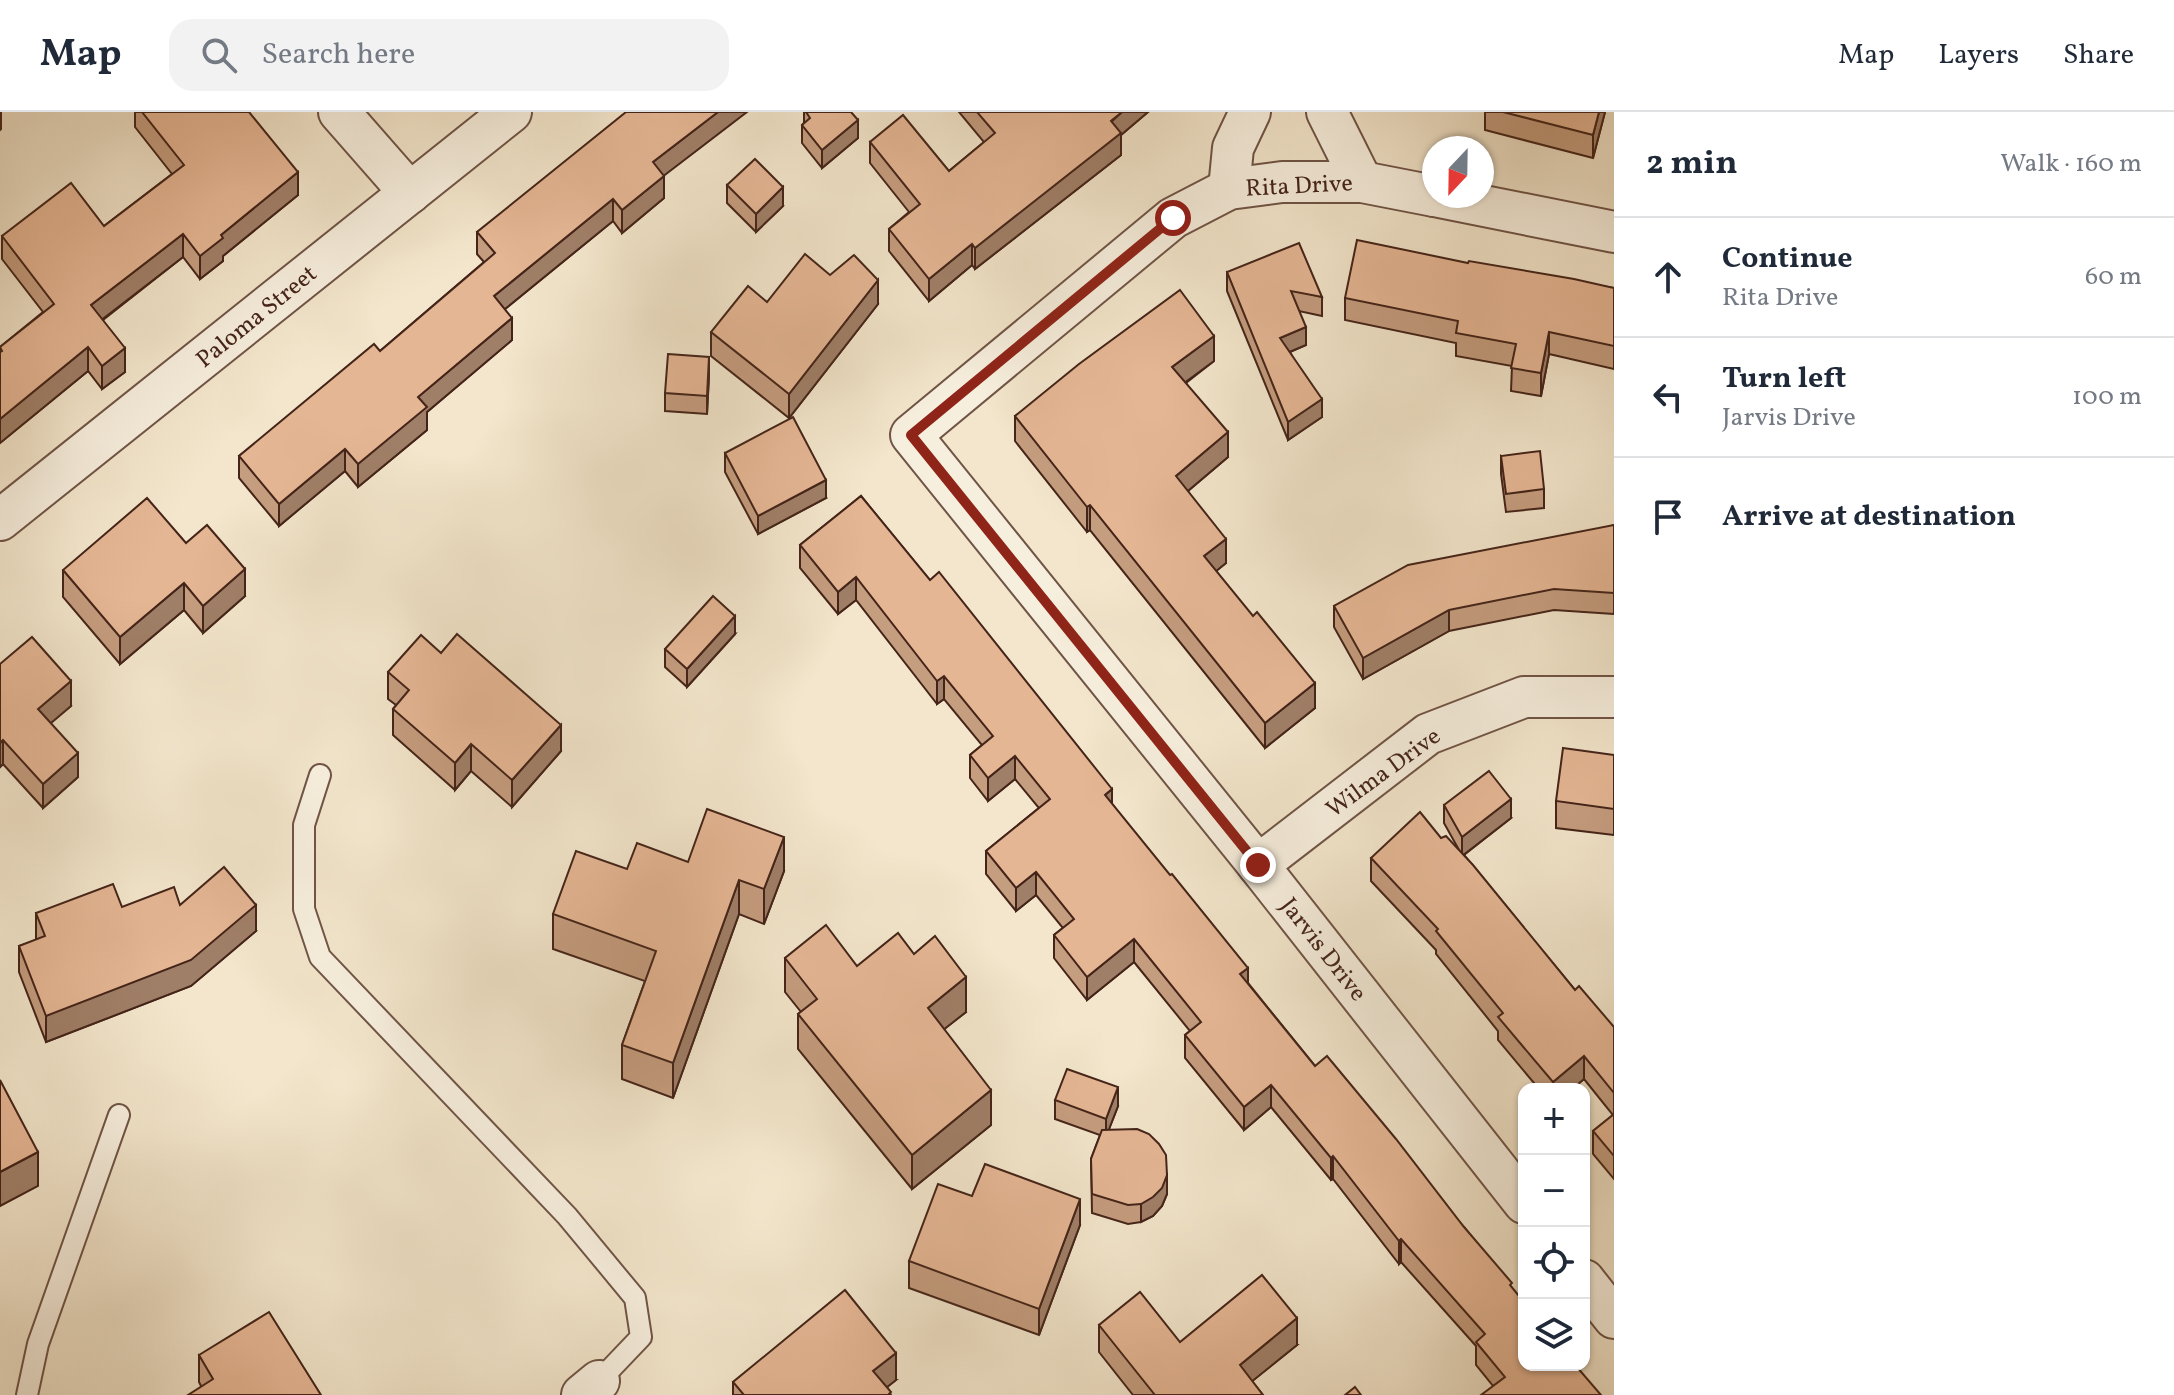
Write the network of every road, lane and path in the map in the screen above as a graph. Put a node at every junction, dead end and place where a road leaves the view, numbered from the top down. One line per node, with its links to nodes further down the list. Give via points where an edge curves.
1 (339, 112): 7 (street)
2 (511, 112): 7 (street, Paloma Street)
3 (1250, 112): 6 (street, via 1233,148)
4 (1327, 112): 5 (street)
5 (1362, 182): 6 (street, Rita Drive, via 1282,182); 8 (street, Rita Drive)
6 (1229, 189): 11 (street, Rita Drive, via 1173,218)
7 (410, 193): 12 (street, Paloma Street)
8 (1422, 194)
9 (1494, 208): 10 (street, Rita Drive)
10 (1614, 232)
11 (911, 435): 15 (street, Jarvis Drive)
12 (0, 520)
13 (1614, 697): 15 (street, Wilma Drive, via 1524,697 1428,734)
14 (320, 775): 20 (lane, via 304,825 304,909 320,957 567,1216 635,1298 641,1337)
15 (1258, 865): 17 (street, Jarvis Drive)
16 (119, 1115): 21 (lane, via 38,1344)
17 (1518, 1195)
18 (1590, 1288): 19 (street)
19 (1614, 1318)
20 (591, 1388)
21 (27, 1395)

